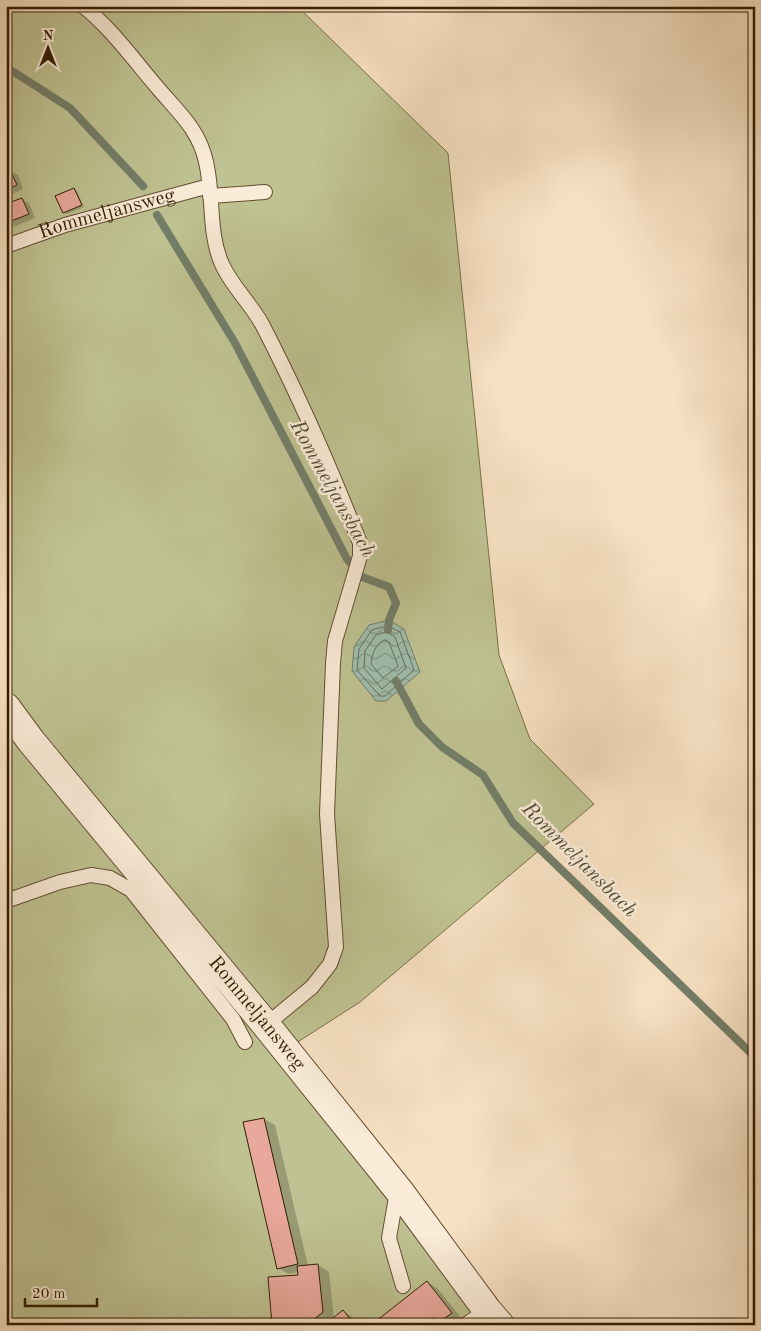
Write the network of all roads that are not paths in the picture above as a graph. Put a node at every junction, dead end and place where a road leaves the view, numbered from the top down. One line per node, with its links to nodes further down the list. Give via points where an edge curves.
1 (83, 6): 2 (lane, via 117,39 186,119 203,151)
2 (210, 191): 3 (lane, Rommeljansweg); 4 (lane, Rommeljansweg, via 65,225); 7 (lane, via 213,238 222,263 261,323 307,416 360,543 360,556 335,641 333,662 327,814 336,947 330,964 312,986)
3 (265, 192)
4 (6, 246)
5 (6, 707): 7 (street, Rommeljansweg)
6 (6, 901): 8 (lane, via 91,875 110,878 131,890 233,1019)
7 (266, 1025): 9 (street, Rommeljansweg)
8 (245, 1042)
9 (400, 1192): 10 (lane, via 389,1238); 11 (street, Rommeljansweg)
10 (403, 1286)
11 (494, 1317): 12 (lane)
12 (465, 1325)

